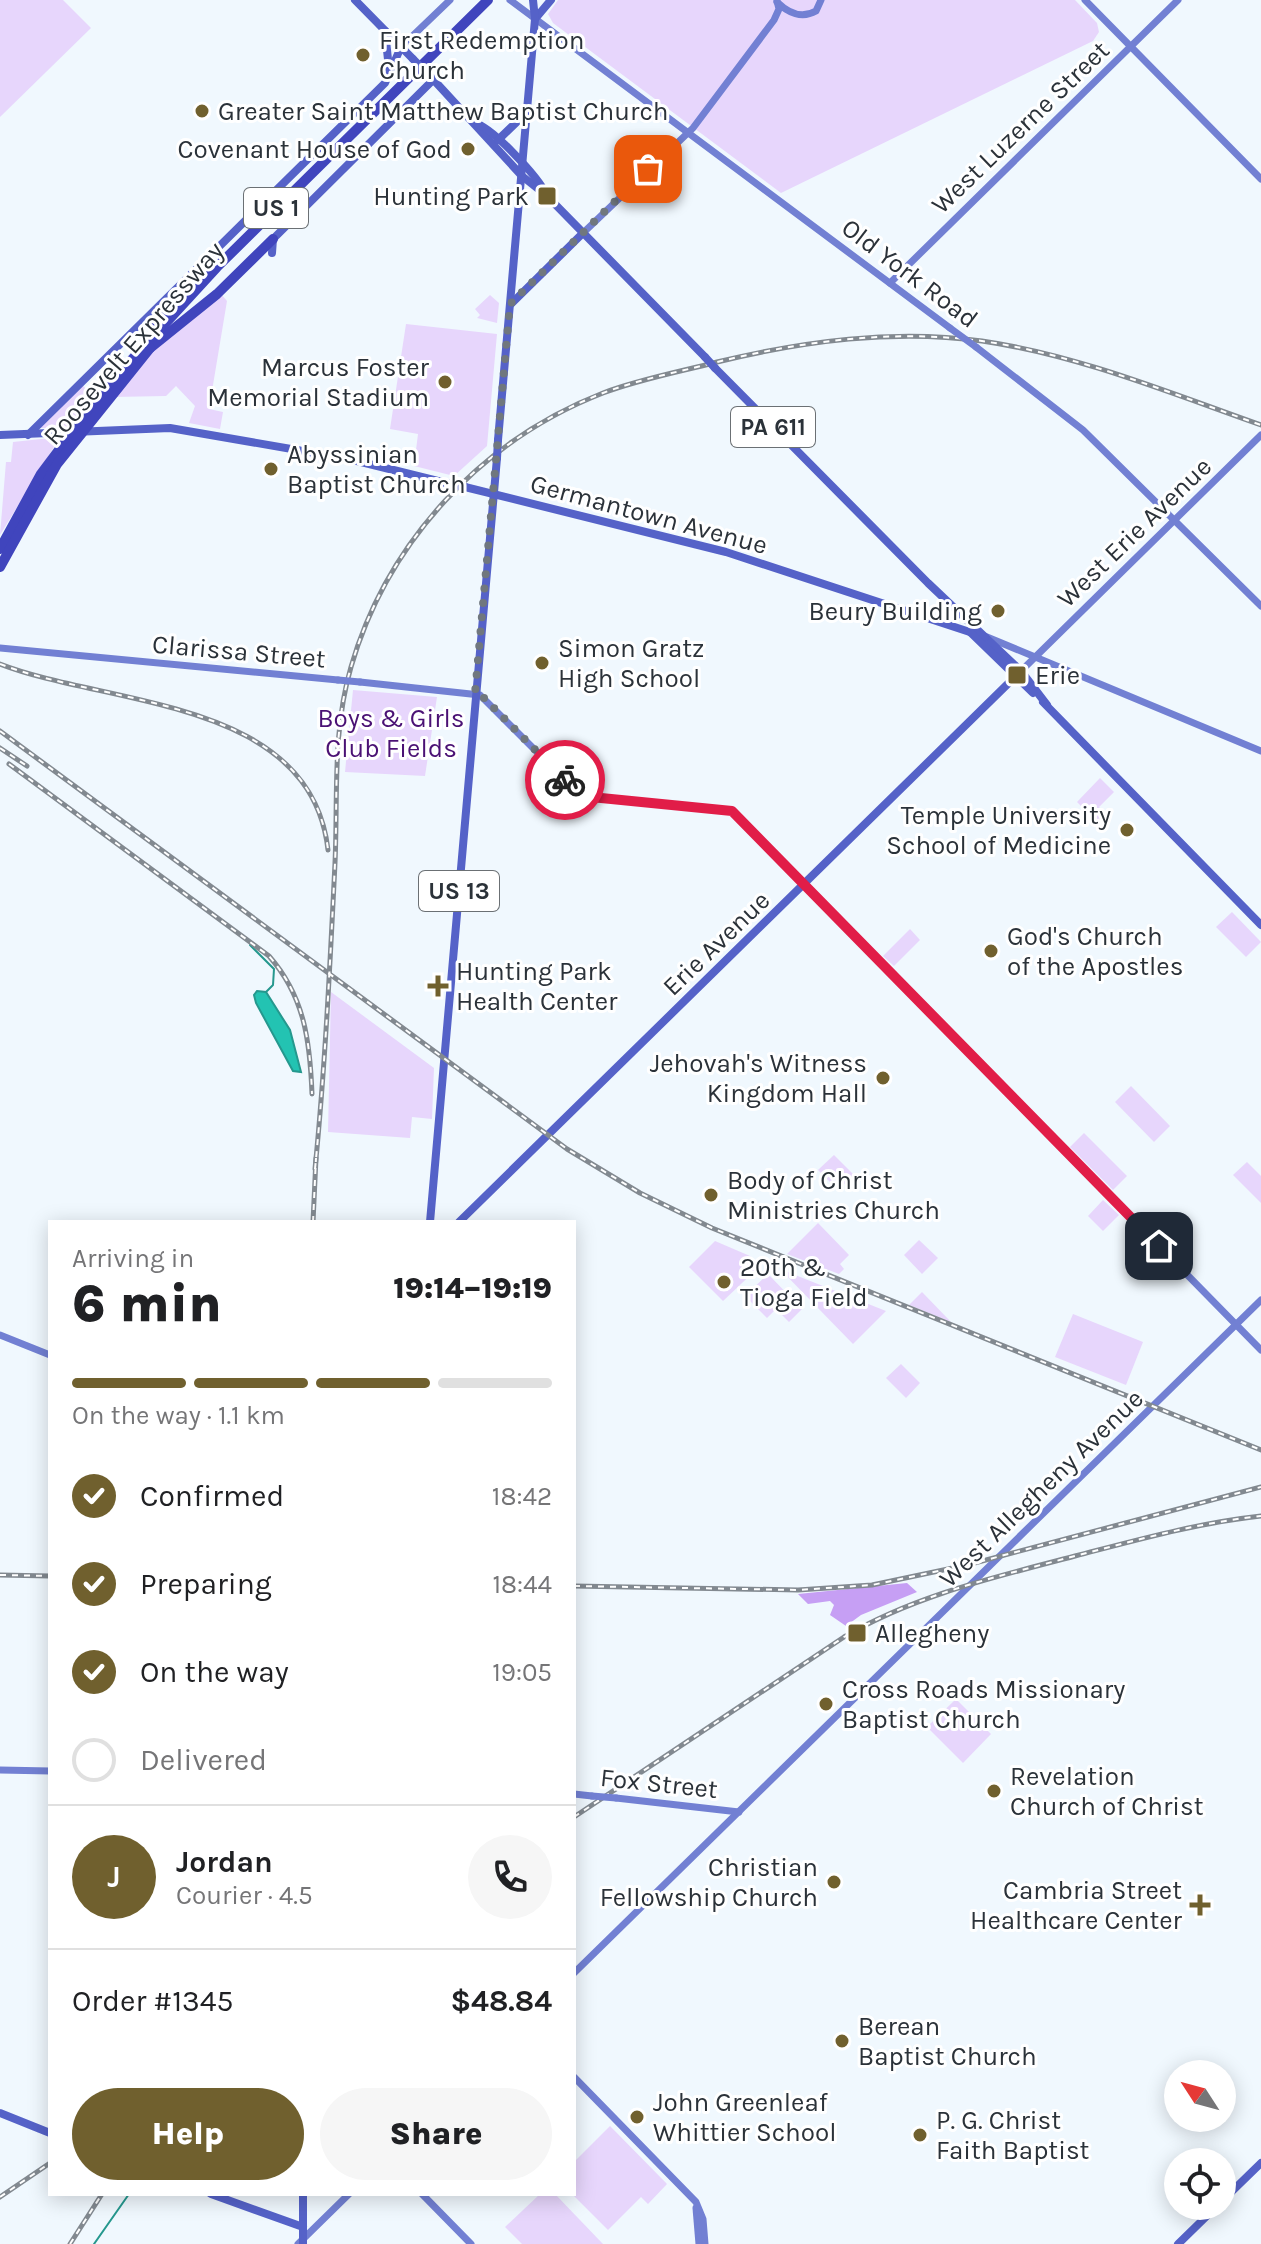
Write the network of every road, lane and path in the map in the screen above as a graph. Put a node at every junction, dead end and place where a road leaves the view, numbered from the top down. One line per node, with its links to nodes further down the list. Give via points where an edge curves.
1 (355, 0): 15 (main road, PA 611)
2 (450, 0): 16 (street)
3 (488, 0): 34 (highway, Roosevelt Expressway / US 1, via 226,257)
4 (497, 0): 34 (highway, Roosevelt Expressway / US 1)
5 (510, 0): 13 (street, Old York Road)
6 (533, 0): 13 (main road, US 13)
7 (551, 0): 13 (main road)
8 (821, 0): 12 (street, via 813,13)
9 (1085, 0): 17 (street)
10 (1178, 0): 17 (street, West Luzerne Street)
11 (776, 1): 12 (street); 14 (street)
12 (792, 13): 14 (street)
13 (535, 19): 20 (main road, US 13); 22 (street, Old York Road)
14 (774, 20): 22 (street)
15 (385, 30): 16 (main road, PA 611); 18 (main road)
16 (401, 47): 18 (main road); 19 (main road, PA 611, bridge)
17 (1131, 47): 26 (street); 32 (street, West Luzerne Street)
18 (388, 79): 31 (main road)
19 (432, 79): 21 (main road, PA 611); 29 (main road)
20 (527, 112): 23 (main road); 24 (main road, US 13)
21 (475, 123): 23 (main road, PA 611); 25 (main road, PA 611)
22 (687, 132): 28 (street); 32 (street, Old York Road)
23 (498, 140): 24 (main road, PA 611)
24 (523, 165): 25 (main road, US 13); 27 (main road, PA 611)
25 (522, 176): 27 (main road, PA 611); 33 (main road, US 13)
26 (1261, 179)
27 (546, 195): 28 (main road, PA 611)
28 (583, 233): 33 (main road); 42 (main road, PA 611, bridge)
29 (273, 239): 30 (main road); 34 (highway, via 217,294)
30 (272, 253)
31 (200, 268): 34 (highway); 36 (main road)
32 (890, 283): 39 (street, Old York Road, bridge, via 1074,422)
33 (510, 304): 38 (main road, US 13, bridge)
34 (146, 344): 40 (highway, Roosevelt Expressway / US 1, bridge, via 46,467); 41 (highway, Roosevelt Expressway / US 1, bridge, via 57,464)
35 (0, 435): 36 (main road, Germantown Avenue)
36 (28, 435): 38 (main road, Germantown Avenue, bridge, via 170,428 349,459)
37 (1261, 435): 39 (street, West Erie Avenue)
38 (494, 494): 44 (main road, Germantown Avenue, via 726,552); 49 (main road, US 13)
39 (1176, 519): 43 (street, Old York Road); 47 (street, West Erie Avenue)
40 (0, 549)
41 (0, 567)
42 (946, 601): 44 (main road, PA 611); 45 (main road, PA 611)
43 (1261, 606)
44 (967, 629): 45 (main road, Germantown Avenue); 48 (main road, PA 611)
45 (985, 637): 47 (street, Germantown Avenue); 48 (main road, PA 611)
46 (0, 648): 49 (street, Clarissa Street, bridge)
47 (1035, 657): 48 (street, Erie Avenue); 50 (street, Germantown Avenue)
48 (1018, 674): 51 (main road, Erie Avenue); 52 (main road, PA 611)
49 (475, 693): 51 (street, via 581,796 732,811); 53 (main road, US 13)
50 (1261, 751)
51 (804, 884): 54 (main road, Erie Avenue); 56 (street)
52 (1261, 925)
53 (430, 1220)
54 (461, 1220)
55 (1261, 1300): 56 (street, West Allegheny Avenue)
56 (1236, 1324): 58 (street); 63 (street, West Allegheny Avenue)
57 (0, 1335): 59 (street)
58 (1261, 1350)
59 (48, 1354)
60 (0, 1770): 61 (street)
61 (48, 1771)
62 (576, 1794): 63 (street, Fox Street, bridge)
63 (739, 1812): 64 (street, West Allegheny Avenue)
64 (576, 1971)
65 (576, 2079): 74 (street)
66 (0, 2113): 67 (main road)
67 (48, 2132)
68 (1261, 2163): 69 (main road)
69 (1236, 2187)
70 (217, 2196): 77 (main road)
71 (303, 2196): 77 (main road)
72 (347, 2196): 76 (street)
73 (424, 2196): 79 (street)
74 (696, 2202): 80 (street); 81 (street)
75 (1203, 2220): 82 (main road)
76 (316, 2226): 77 (street); 78 (street)
77 (303, 2227): 78 (main road)
78 (301, 2242)
79 (471, 2244)
80 (699, 2244)
81 (705, 2244)
82 (1178, 2244)

